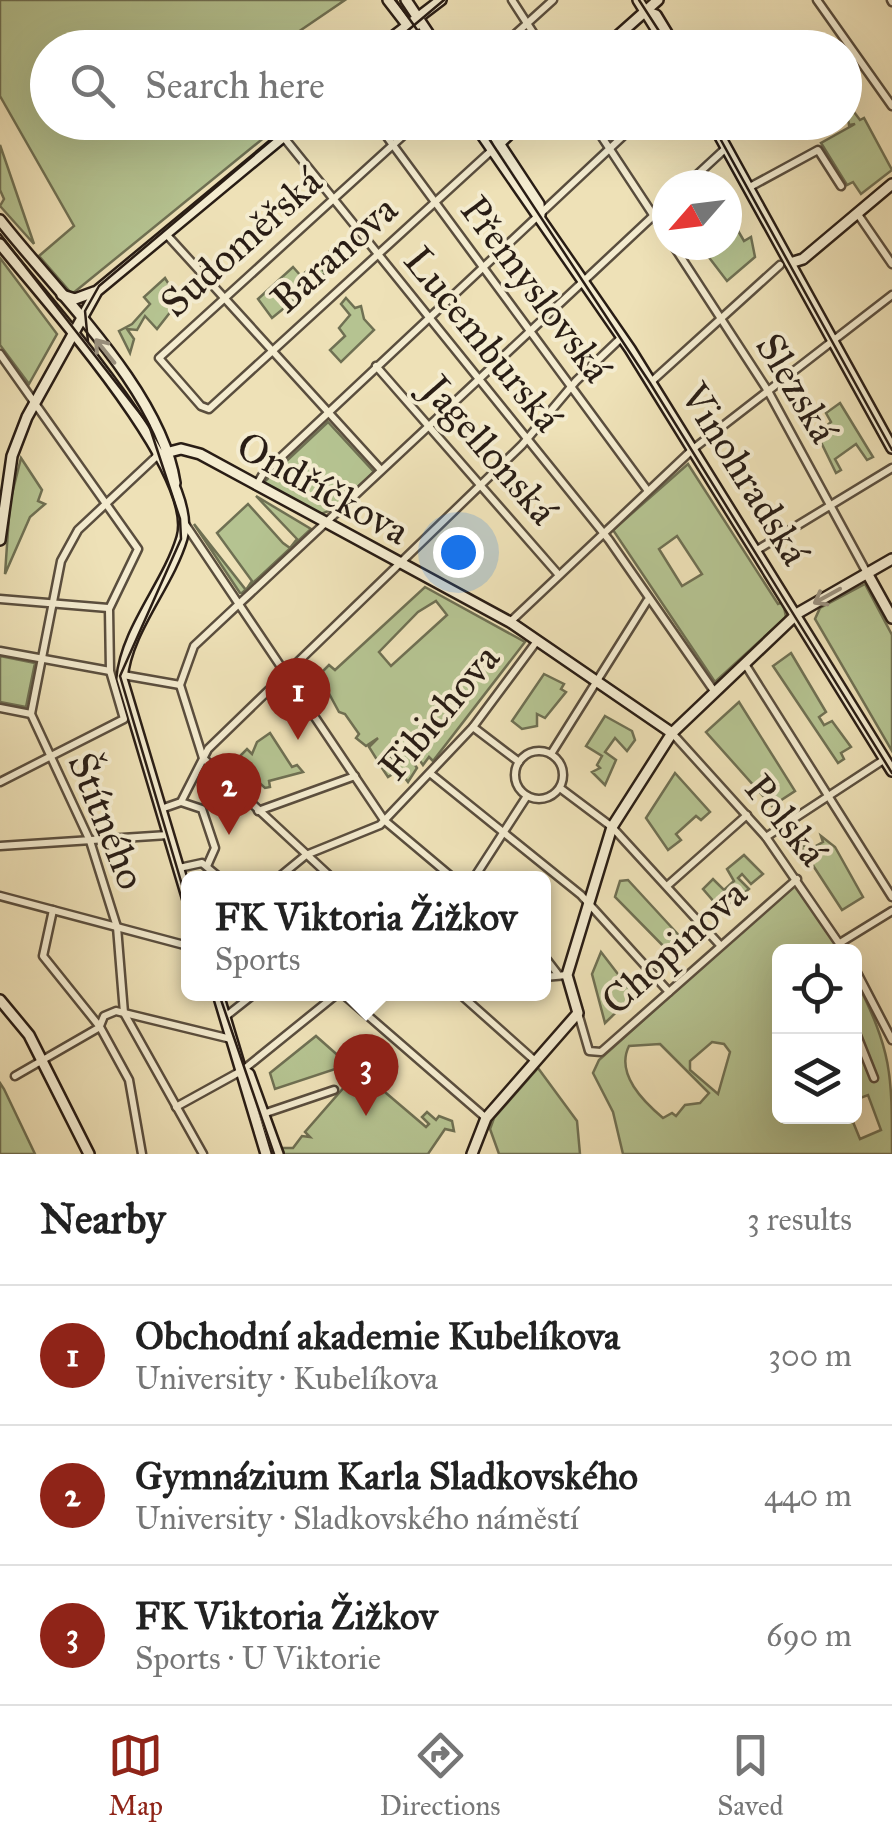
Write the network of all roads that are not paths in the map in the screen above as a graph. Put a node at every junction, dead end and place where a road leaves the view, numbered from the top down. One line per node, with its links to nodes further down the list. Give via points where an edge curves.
1 (388, 0): 12 (street)
2 (406, 0): 10 (street)
3 (442, 0): 10 (street)
4 (512, 0): 11 (street)
5 (553, 0): 11 (street)
6 (638, 0): 9 (street)
7 (658, 0): 9 (street)
8 (816, 0): 22 (street)
9 (645, 11): 19 (street); 20 (street); 21 (street)
10 (422, 16): 12 (street); 16 (street)
11 (527, 23): 17 (street); 18 (street)
12 (409, 27): 13 (street); 14 (street); 15 (street)
13 (405, 30)
14 (407, 30)
15 (411, 30)
16 (429, 30)
17 (519, 30)
18 (531, 30)
19 (624, 30)
20 (657, 30)
21 (665, 30)
22 (838, 30)
23 (862, 64): 24 (street)
24 (892, 106)
25 (274, 140): 50 (street)
26 (286, 140): 43 (street, Lucemburská)
27 (389, 140): 35 (street, Přemyslovská)
28 (399, 140): 35 (street, Sudoměřská)
29 (489, 140): 36 (street, Vinohradská)
30 (492, 140): 36 (street, Vinohradská)
31 (503, 140): 36 (street)
32 (604, 140): 38 (street)
33 (619, 140): 38 (street)
34 (722, 140): 37 (street)
35 (393, 146): 43 (street, Sudoměřská); 44 (street, Přemyslovská)
36 (495, 147): 44 (street, Baranova); 47 (street, Vinohradská, via 530,211)
37 (726, 148): 39 (street); 42 (street)
38 (610, 149): 45 (street); 47 (street)
39 (702, 170)
40 (892, 184): 46 (street)
41 (841, 186): 42 (street, via 818,150)
42 (748, 188): 54 (street)
43 (334, 199): 52 (street, Lucemburská); 61 (street, Sudoměřská)
44 (436, 203): 52 (street, Baranova); 56 (street, Přemyslovská)
45 (652, 213)
46 (858, 213): 54 (street, via 804,259); 55 (street)
47 (540, 216): 56 (street); 57 (street, Vinohradská)
48 (652, 218): 57 (street)
49 (0, 220): 59 (street)
50 (164, 232): 58 (street); 61 (street)
51 (0, 244): 62 (street)
52 (376, 255): 63 (street, Lucemburská); 70 (street, Baranova)
53 (683, 260): 64 (street, Slezská)
54 (785, 264): 64 (street); 69 (street)
55 (892, 264)
56 (483, 266): 63 (street); 66 (street, Přemyslovská)
57 (585, 280): 66 (street); 68 (street, Vinohradská)
58 (97, 291): 59 (street, via 75,298); 65 (street)
59 (59, 294): 65 (street)
60 (892, 295): 69 (street)
61 (224, 299): 70 (street); 80 (street, Sudoměřská, via 159,358)
62 (52, 308): 67 (street); 72 (street, via 62,332)
63 (427, 318): 74 (street); 75 (street, Lucemburská)
64 (720, 319): 76 (street); 78 (street, Slezská)
65 (81, 321): 67 (street); 83 (street, one-way to 65)
66 (530, 330): 75 (street); 77 (street, Přemyslovská)
67 (73, 334): 71 (street); 72 (street)
68 (622, 337): 76 (street, Vinohradská); 77 (street)
69 (831, 338): 78 (street); 85 (street)
70 (272, 351): 80 (street, Baranova); 81 (street)
71 (86, 352): 72 (street, via 76,347); 87 (street)
72 (61, 353): 79 (street)
73 (0, 354): 79 (street)
74 (376, 366): 81 (street); 82 (street, Jagellonská)
75 (478, 379): 82 (street); 84 (street, Lucemburská)
76 (651, 382): 86 (street, Vinohradská)
77 (572, 386): 84 (street); 93 (street, Přemyslovská)
78 (768, 391): 86 (street); 95 (street, Slezská)
79 (35, 400): 94 (street); 99 (street, via 12,456)
80 (209, 408)
81 (328, 412): 90 (street); 92 (street)
82 (429, 425): 90 (street); 91 (street, Jagellonská)
83 (160, 426): 87 (street); 88 (street, Ondříčkova)
84 (527, 440): 91 (street); 98 (street, Lucemburská)
85 (892, 448)
86 (693, 450): 93 (street); 100 (street, Vinohradská)
87 (163, 453): 88 (street, Ondříčkova, via 181,448); 94 (street); 96 (street)
88 (200, 454): 92 (street, Ondříčkova)
89 (892, 468): 95 (street)
90 (382, 470): 97 (street)
91 (480, 485): 102 (street); 104 (street, Jagellonská)
92 (256, 486): 97 (street, Ondříčkova)
93 (648, 491): 98 (street)
94 (104, 502): 107 (street, via 61,561); 109 (street, via 138,549)
95 (830, 506): 100 (street); 103 (street, Slezská)
96 (182, 520): 108 (street); 119 (street, via 182,541)
97 (325, 524): 102 (street, Ondříčkova); 108 (street)
98 (603, 532): 104 (street); 106 (street, Lucemburská)
99 (0, 540)
100 (758, 550): 110 (street, Vinohradská)
101 (892, 559): 103 (street)
102 (401, 564): 112 (street, Ondříčkova); 118 (street)
103 (867, 573): 110 (street, one-way to 110); 111 (street, Slezská)
104 (558, 574): 112 (street)
105 (0, 598): 107 (street)
106 (648, 601): 120 (street); 122 (street, Lucemburská)
107 (52, 604): 109 (street); 115 (street)
108 (240, 604): 118 (street); 121 (street, via 194,646)
109 (109, 608): 117 (street)
110 (798, 613): 116 (street); 130 (street, Vinohradská)
111 (892, 618)
112 (510, 622): 113 (street, Ondříčkova)
113 (538, 640): 120 (street, Ondříčkova); 125 (street, Fibichova)
114 (0, 651): 115 (street)
115 (42, 659): 117 (street); 124 (street)
116 (744, 664): 122 (street); 138 (street)
117 (110, 671): 128 (street, via 124,719 120,725)
118 (285, 671): 129 (street); 134 (street)
119 (122, 674): 121 (street); 140 (street)
120 (597, 681): 126 (street, Ondříčkova); 127 (street)
121 (180, 685): 129 (street)
122 (714, 691): 126 (street)
123 (0, 708): 124 (street)
124 (31, 714): 128 (street, Štítného)
125 (473, 727): 131 (street); 133 (street, Fibichova)
126 (672, 733): 142 (street, Polská); 144 (street)
127 (551, 754): 131 (street, via 533,752); 136 (street, via 564,771)
128 (50, 758): 135 (street); 148 (street, Štítného)
129 (203, 758): 139 (street); 141 (street)
130 (885, 758): 132 (street, Vinohradská); 138 (street)
131 (519, 762): 137 (street, via 516,782)
132 (892, 771)
133 (431, 774): 143 (street, Fibichova); 145 (street)
134 (355, 776): 141 (street); 143 (street)
135 (0, 782)
136 (560, 788): 137 (street, via 547,799); 144 (street)
137 (527, 796): 145 (street)
138 (828, 796): 147 (street); 164 (street)
139 (183, 799): 140 (street); 151 (street, via 202,809 215,848)
140 (160, 808): 146 (street)
141 (257, 811): 150 (street)
142 (747, 815): 147 (street, Polská); 162 (street)
143 (384, 820): 150 (street, Fibichova); 156 (street)
144 (612, 827): 162 (street); 165 (street)
145 (504, 834): 157 (street); 158 (street)
146 (169, 835): 148 (street); 152 (street)
147 (766, 837): 161 (street, Polská)
148 (90, 840): 149 (street); 168 (street, Štítného)
149 (0, 846)
150 (306, 855): 154 (street, Fibichova); 155 (street)
151 (204, 865): 152 (street); 153 (street)
152 (179, 868): 160 (street)
153 (211, 871)
154 (287, 871)
155 (324, 871)
156 (441, 871)
157 (479, 871)
158 (549, 871)
159 (551, 873): 165 (street)
160 (181, 875)
161 (796, 878): 169 (street, Polská); 171 (street, Chopinova)
162 (667, 886): 171 (street)
163 (0, 896): 166 (street)
164 (892, 897)
165 (588, 903): 172 (street); 177 (street)
166 (53, 910): 168 (street); 188 (street, via 43,956)
167 (892, 911): 169 (street)
168 (117, 927): 170 (street); 184 (street, Štítného)
169 (840, 943)
170 (181, 944)
171 (720, 945): 177 (street, Chopinova)
172 (570, 962): 173 (street); 174 (street)
173 (552, 963): 174 (street)
174 (562, 974): 175 (street); 185 (street)
175 (551, 976)
176 (862, 980): 187 (street)
177 (669, 992): 185 (street, Chopinova, via 601,1052 589,1052)
178 (0, 1000): 193 (street)
179 (220, 1001): 186 (street)
180 (245, 1001): 186 (street)
181 (331, 1001): 194 (street)
182 (348, 1001): 200 (street)
183 (468, 1001): 192 (street)
184 (124, 1013): 188 (street, via 108,1014); 190 (street); 198 (street)
185 (578, 1014): 192 (street)
186 (225, 1017): 190 (street)
187 (890, 1024): 191 (street)
188 (100, 1028): 193 (street); 201 (street, via 129,1080)
189 (856, 1034): 196 (street)
190 (233, 1039): 194 (street)
191 (892, 1040)
192 (534, 1060): 200 (street)
193 (42, 1061): 195 (street); 202 (street)
194 (243, 1070): 198 (street); 199 (street); 204 (street)
195 (16, 1076)
196 (874, 1078)
197 (334, 1090): 199 (street)
198 (176, 1107): 203 (street)
199 (264, 1114): 205 (street)
200 (486, 1118): 206 (street)
201 (140, 1153)
202 (89, 1154)
203 (203, 1154)
204 (266, 1154)
205 (278, 1154)
206 (472, 1154)

